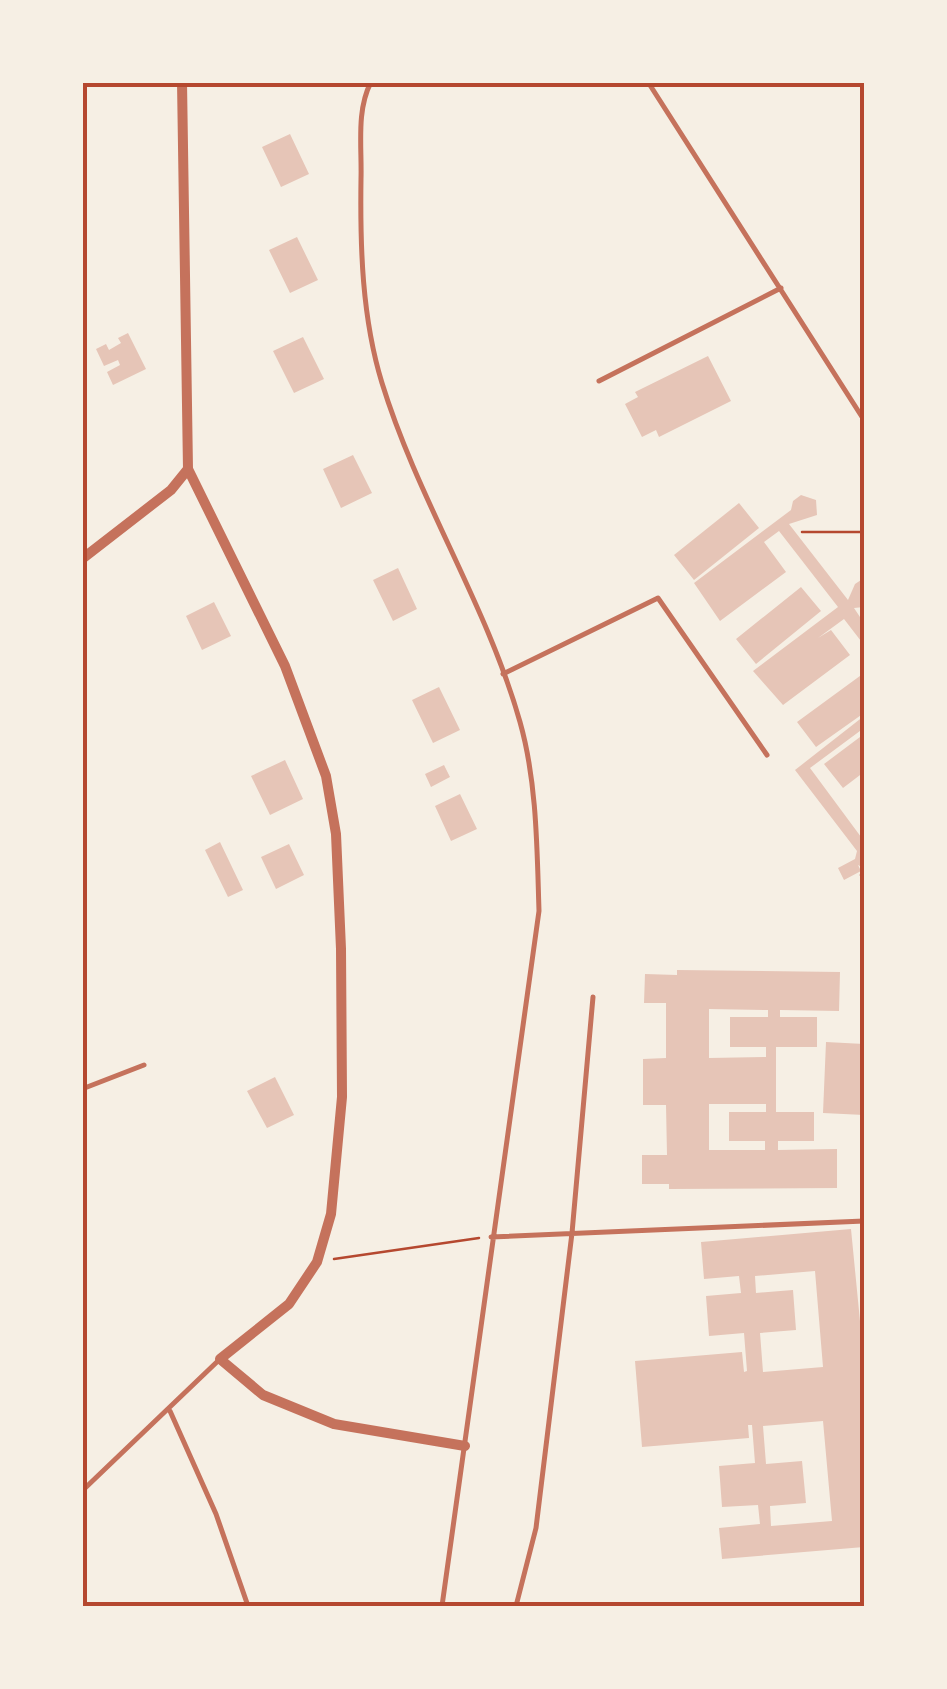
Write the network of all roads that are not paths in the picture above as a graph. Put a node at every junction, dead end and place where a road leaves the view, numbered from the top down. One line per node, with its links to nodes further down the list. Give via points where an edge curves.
1 (182, 82): 7 (street)
2 (372, 82): 9 (lane, via 362,99 361,210 374,354 395,421)
3 (648, 82): 4 (lane)
4 (781, 288): 5 (lane); 6 (lane)
5 (599, 381)
6 (864, 420)
7 (188, 469): 8 (street, via 171,490); 17 (street, via 285,666 326,776 336,834 342,1098 331,1214 318,1262 289,1304)
8 (82, 559)
9 (503, 674): 10 (lane, via 658,598); 16 (lane, via 532,784 540,911)
10 (768, 755)
11 (593, 998): 15 (lane)
12 (144, 1065): 13 (lane)
13 (82, 1089)
14 (864, 1221): 15 (lane)
15 (572, 1233): 16 (lane); 23 (lane, via 536,1528)
16 (491, 1236): 19 (lane)
17 (220, 1359): 18 (lane); 19 (street, via 262,1396 334,1424)
18 (170, 1411): 20 (lane); 21 (lane)
19 (465, 1446): 22 (lane)
20 (82, 1491)
21 (248, 1606)
22 (442, 1606)
23 (516, 1606)

